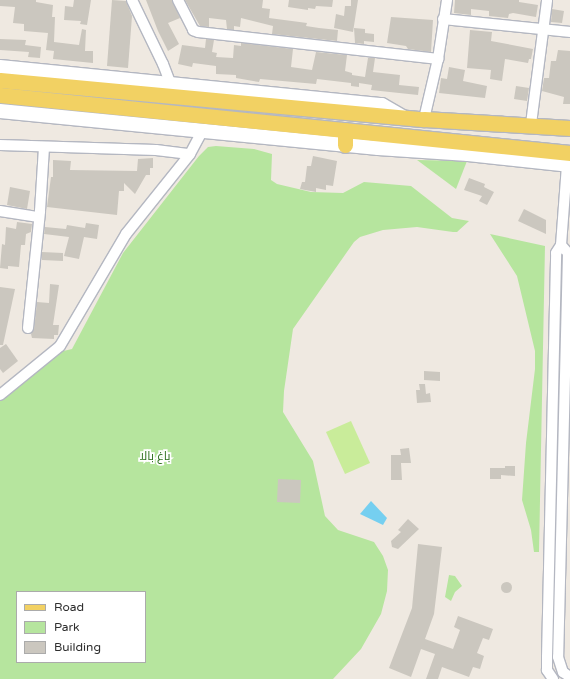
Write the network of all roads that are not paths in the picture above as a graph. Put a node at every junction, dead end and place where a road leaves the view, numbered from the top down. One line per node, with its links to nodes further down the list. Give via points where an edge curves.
1 (132, 0): 11 (street)
2 (178, 0): 8 (street, via 192,30 198,32)
3 (447, 0): 5 (street)
4 (547, 0): 6 (street)
5 (443, 19): 6 (street); 8 (street)
6 (543, 28): 7 (street); 16 (street)
7 (570, 32)
8 (438, 59): 15 (street)
9 (0, 66): 11 (street)
10 (0, 80): 13 (main road)
11 (173, 90): 13 (main road); 15 (main road)
12 (0, 94): 13 (main road)
13 (67, 94): 18 (main road)
14 (0, 112): 19 (street)
15 (424, 119): 16 (main road)
16 (531, 124): 17 (main road)
17 (570, 128)
18 (345, 130): 21 (main road); 23 (main road)
19 (202, 131): 21 (street); 24 (street)
20 (0, 145): 22 (street)
21 (344, 145): 23 (street)
22 (44, 148): 24 (street, via 156,150); 27 (street)
23 (468, 148): 25 (main road)
24 (190, 154): 30 (street, via 126,234 60,346)
25 (569, 161): 28 (street)
26 (0, 210): 27 (street)
27 (39, 217): 29 (street)
28 (561, 245): 31 (street, via 556,253); 32 (street, via 568,253)
29 (28, 328)
30 (0, 395)
31 (548, 580): 32 (street); 34 (street, via 547,670)
32 (560, 580): 33 (street, via 558,657 563,672)
33 (570, 677)
34 (553, 679)

